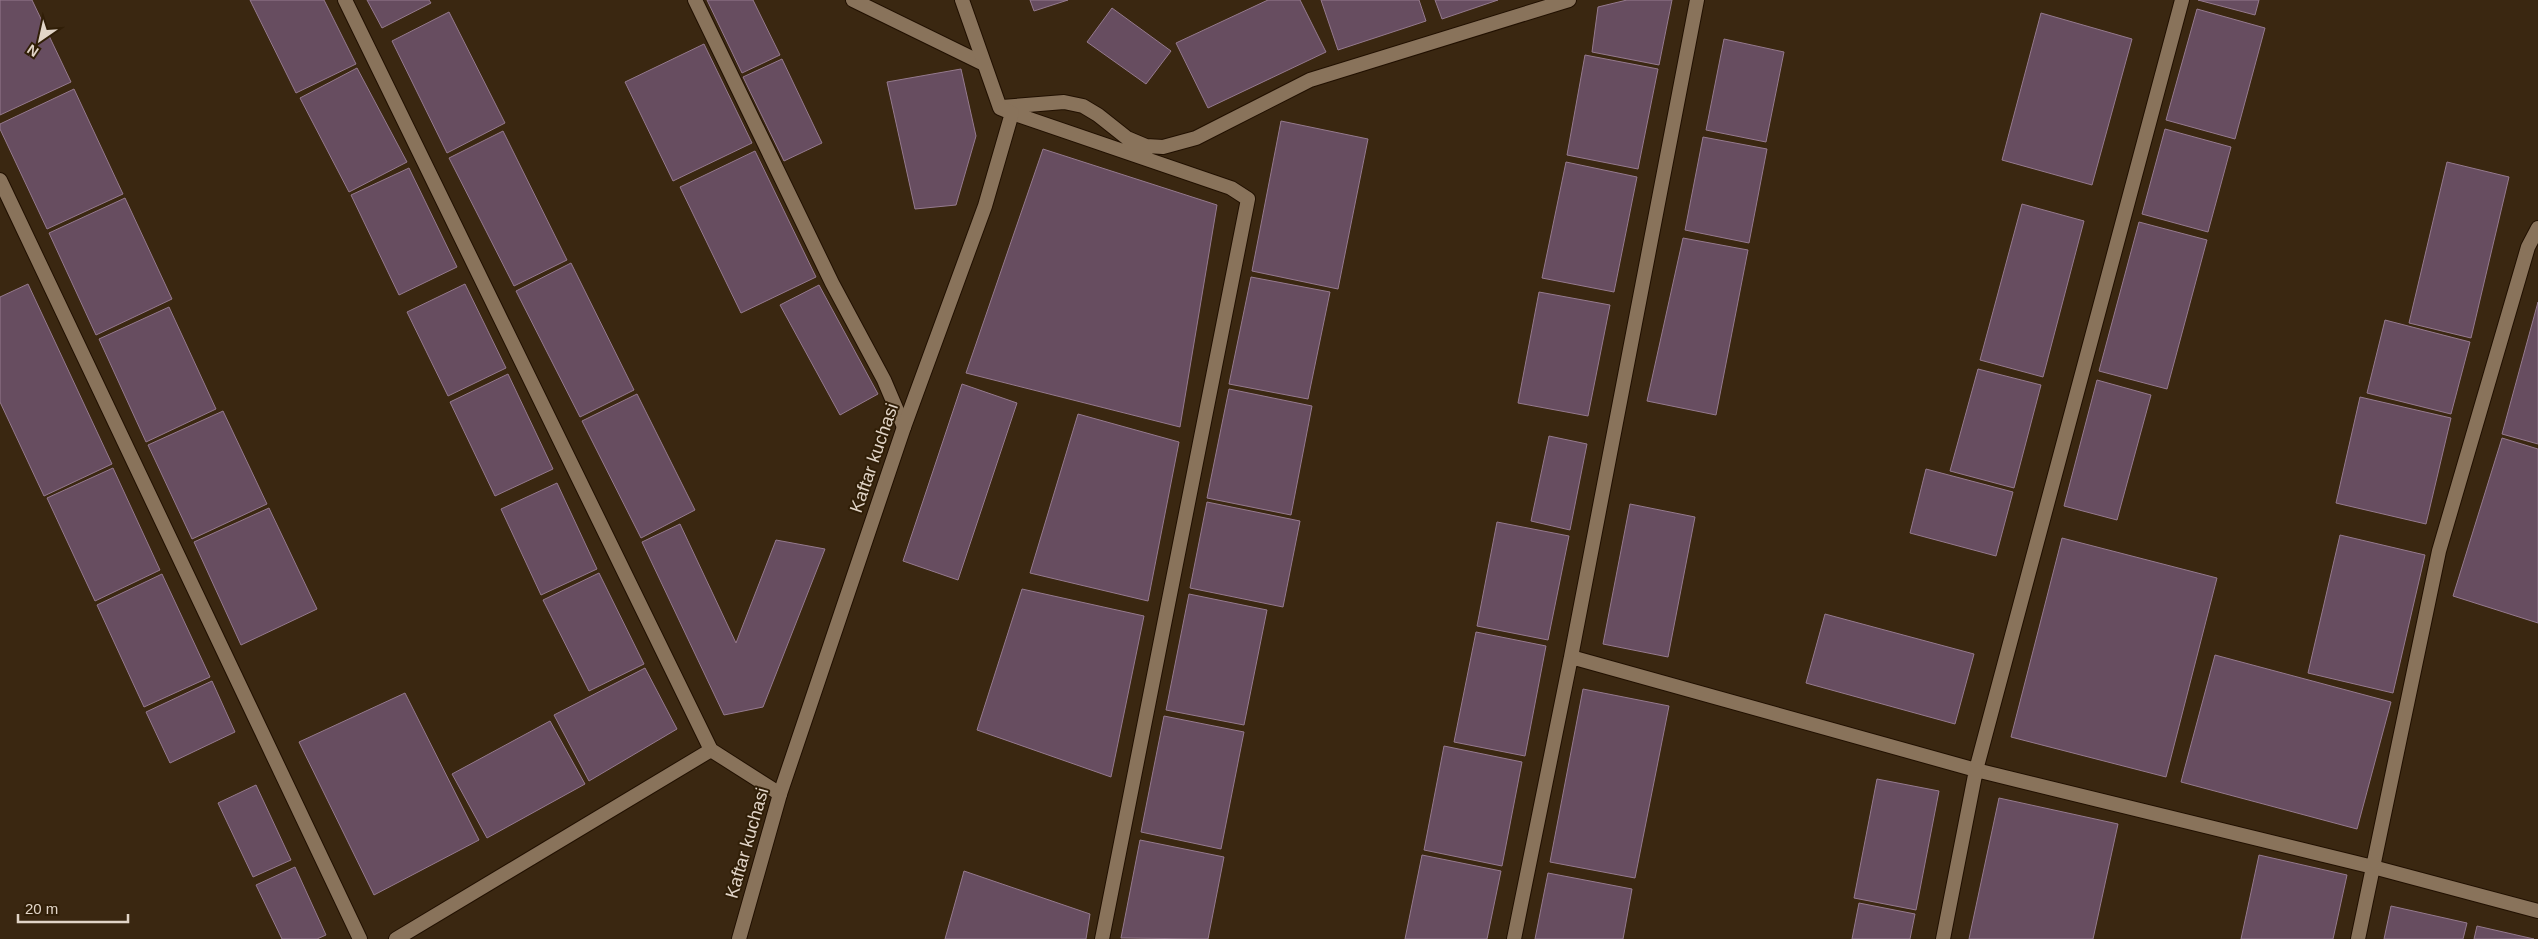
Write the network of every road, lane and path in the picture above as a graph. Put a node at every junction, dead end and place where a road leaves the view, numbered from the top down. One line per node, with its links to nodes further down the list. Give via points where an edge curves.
1 (345, 0): 14 (street)
2 (695, 0): 12 (street, via 832,283 884,380)
3 (853, 0): 8 (street)
4 (962, 0): 8 (street)
5 (1569, 0): 9 (street, via 1310,80 1196,138 1163,147 1146,146 1127,138 1083,106 1064,102)
6 (1697, 0): 13 (street)
7 (2182, 0): 15 (street)
8 (984, 64): 9 (street)
9 (1006, 110): 12 (street, Kaftar kuchasi, via 985,206); 22 (street, via 1231,188 1248,200)
10 (0, 180): 19 (street)
11 (2538, 228): 17 (street, via 2528,247 2439,551)
12 (904, 427): 16 (street, Kaftar kuchasi)
13 (1571, 657): 15 (street); 23 (street)
14 (711, 750): 16 (street); 20 (street)
15 (1976, 770): 17 (street); 24 (street)
16 (780, 794): 21 (street, Kaftar kuchasi)
17 (2373, 867): 18 (street); 25 (street)
18 (2538, 911)
19 (360, 939)
20 (396, 939)
21 (739, 939)
22 (1102, 939)
23 (1514, 939)
24 (1943, 939)
25 (2358, 939)

